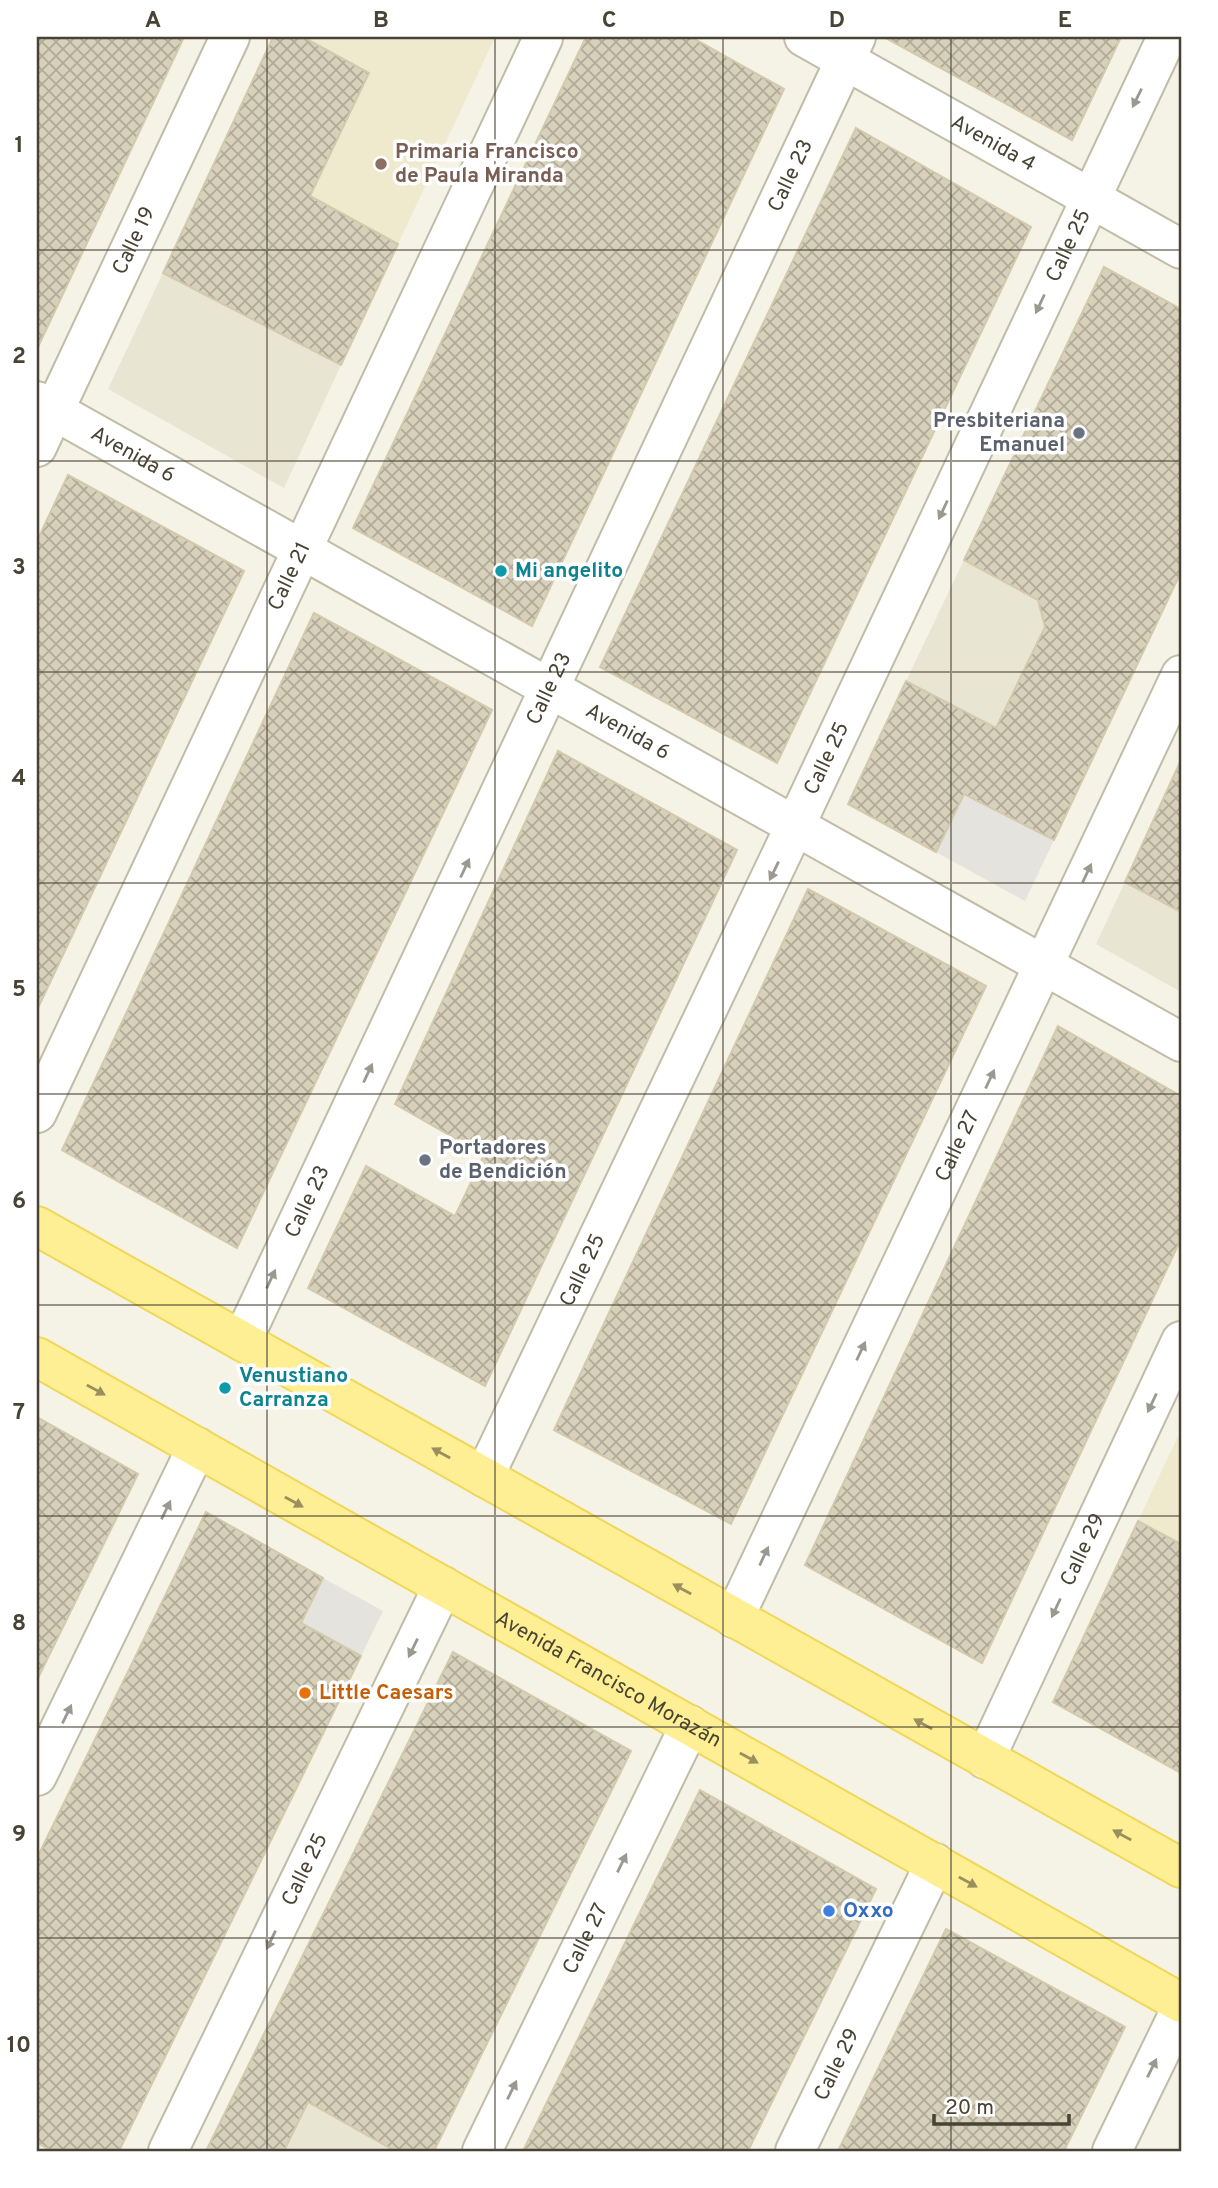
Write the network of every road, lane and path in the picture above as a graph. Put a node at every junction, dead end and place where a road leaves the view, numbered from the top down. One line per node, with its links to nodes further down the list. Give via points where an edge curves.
1 (230, 37): 8 (street, Calle 19)
2 (804, 37): 5 (street, Avenida 4)
3 (1167, 37): 6 (street, Calle 25, one-way to 6)
4 (543, 38): 10 (street, Calle 21)
5 (850, 48): 6 (street, Avenida 4); 12 (street, Calle 23)
6 (1089, 198): 7 (street, Avenida 4); 13 (street, Calle 25, one-way to 13)
7 (1181, 249)
8 (45, 406): 9 (street, Calle 19); 10 (street, Avenida 6)
9 (37, 447)
10 (302, 550): 12 (street, Avenida 6); 16 (street, Calle 21)
11 (1181, 675): 14 (street, Calle 27, one-way to 11)
12 (550, 688): 13 (street, Avenida 6); 18 (street, Calle 23, one-way to 12)
13 (795, 826): 14 (street, Avenida 6); 22 (street, Calle 25, one-way to 22)
14 (1044, 965): 15 (street, Avenida 6); 24 (street, Calle 27, one-way to 14)
15 (1181, 1042)
16 (37, 1113)
17 (37, 1226): 18 (main road)
18 (242, 1341): 22 (main road, one-way to 18)
19 (1181, 1341): 26 (street, Calle 29, one-way to 26)
20 (37, 1357): 21 (main road, Avenida Francisco Morazán, one-way to 21)
21 (197, 1447): 23 (main road, Avenida Francisco Morazán, one-way to 23); 27 (street, one-way to 21)
22 (484, 1477): 24 (main road, one-way to 22)
23 (443, 1586): 25 (main road, Avenida Francisco Morazán); 32 (street, Calle 25, one-way to 32)
24 (734, 1618): 26 (main road, one-way to 24)
25 (690, 1725): 28 (main road, Avenida Francisco Morazán, one-way to 28); 33 (street, Calle 27, one-way to 25)
26 (985, 1759): 29 (main road, one-way to 26)
27 (37, 1776)
28 (935, 1863): 30 (main road, Avenida Francisco Morazán, one-way to 30); 34 (street, Calle 29)
29 (1181, 1868)
30 (1181, 2003)
31 (1181, 2009): 35 (street, one-way to 31)
32 (168, 2151)
33 (482, 2151)
34 (795, 2151)
35 (1112, 2151)

